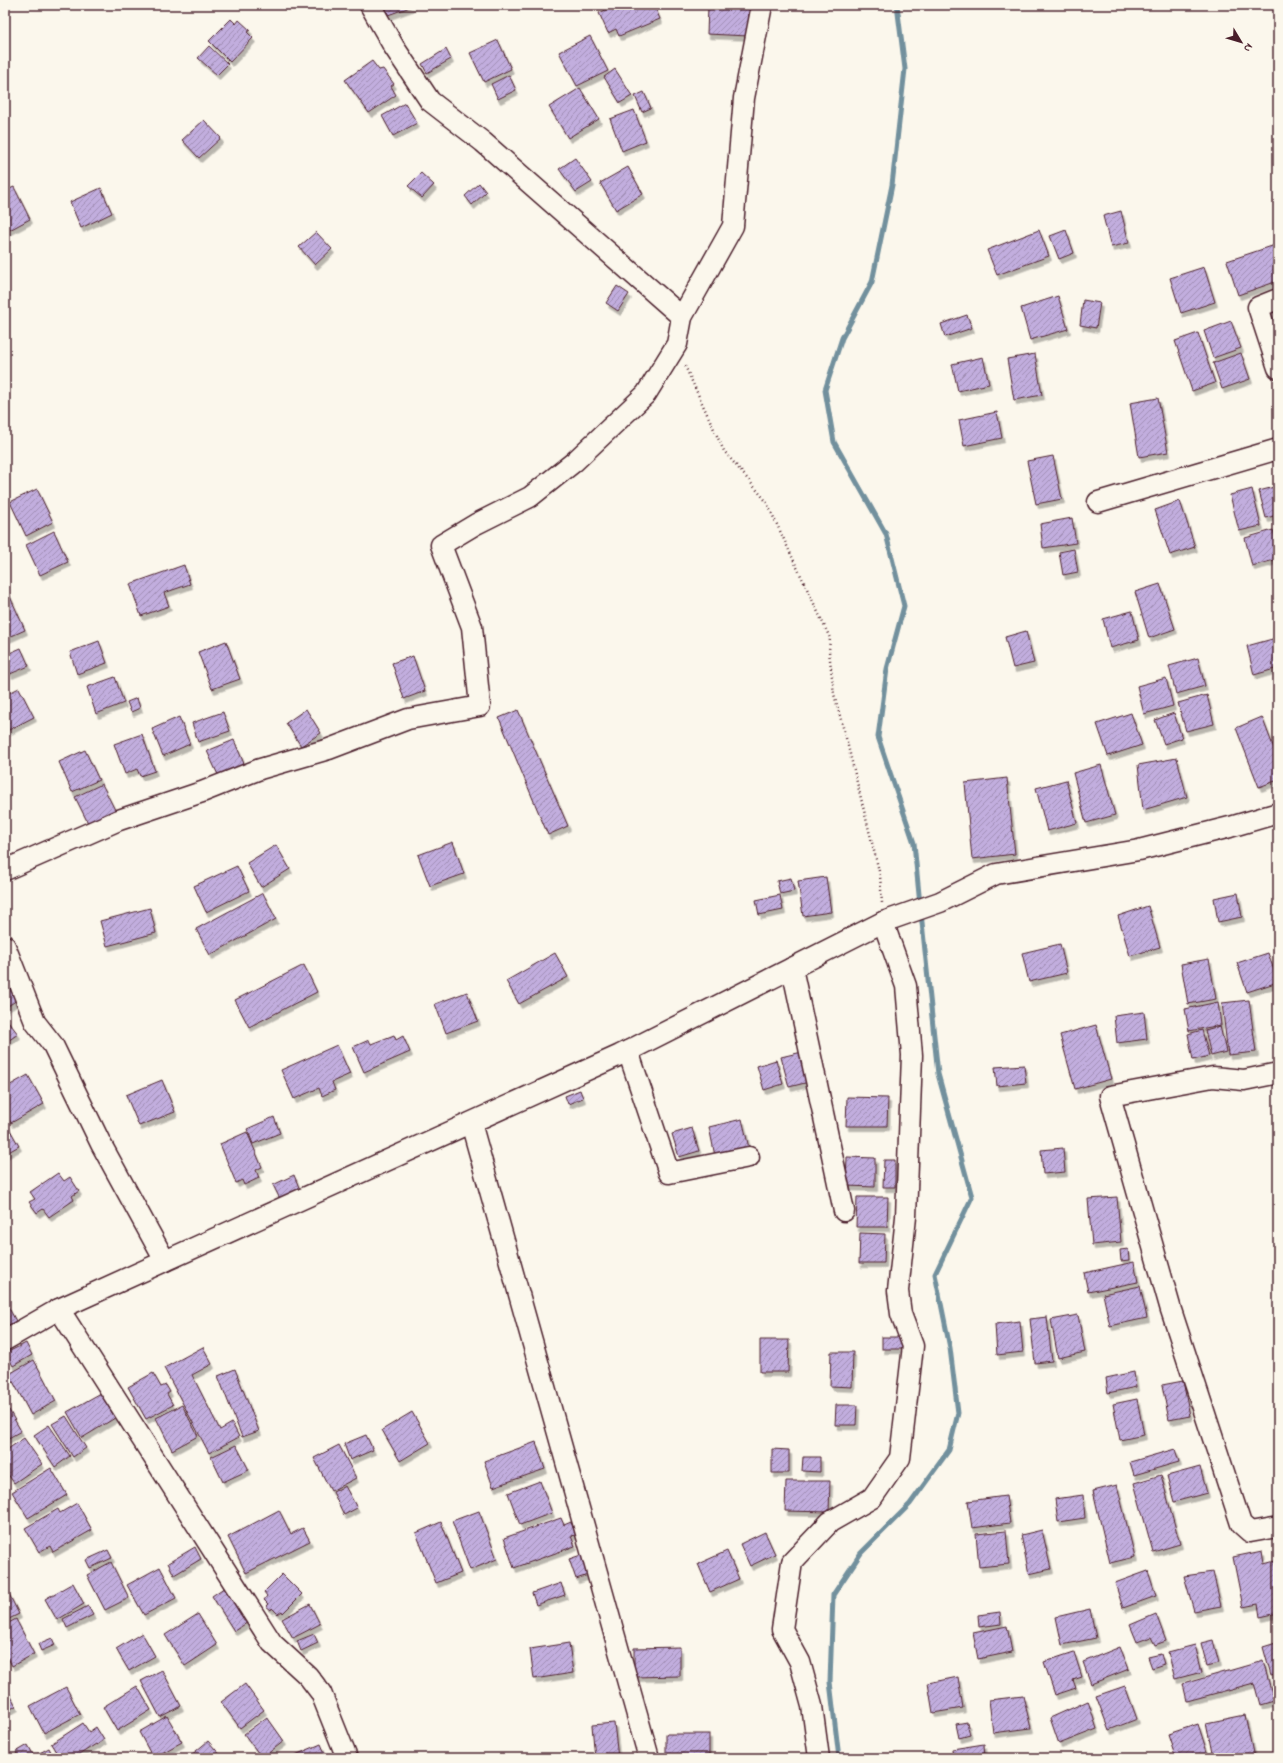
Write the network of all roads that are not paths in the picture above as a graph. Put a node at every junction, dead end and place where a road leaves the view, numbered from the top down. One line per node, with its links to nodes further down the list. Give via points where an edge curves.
1 (370, 5): 4 (street, via 430,101 488,147)
2 (762, 5): 4 (street, via 744,98 734,226)
3 (1278, 299): 5 (street, via 1258,306)
4 (682, 317): 9 (street, via 677,344 646,394 574,462 530,497 441,545 472,627 480,706 408,719 260,770 119,820)
5 (1278, 368)
6 (1278, 449): 7 (street)
7 (1098, 502)
8 (1278, 813): 10 (street, via 1139,850 996,874 940,902)
9 (5, 870)
10 (884, 922): 12 (street); 24 (street, via 906,986 912,1055 906,1217 898,1291 900,1314 913,1346 900,1458 872,1498 830,1522 792,1562 782,1629 800,1662 812,1706)
11 (5, 946): 18 (street, via 35,1022 53,1045 101,1144)
12 (792, 968): 13 (street); 17 (street)
13 (628, 1051): 15 (street); 16 (street, via 669,1173)
14 (1278, 1073): 21 (street, via 1244,1080 1213,1077 1110,1096 1171,1310 1241,1524 1250,1532)
15 (470, 1123): 18 (street); 23 (street)
16 (749, 1157)
17 (844, 1211)
18 (165, 1261): 19 (street)
19 (59, 1309): 20 (street); 22 (street, via 272,1643 308,1676 321,1692)
20 (5, 1340)
21 (1278, 1527)
22 (347, 1758)
23 (649, 1758)
24 (819, 1758)

